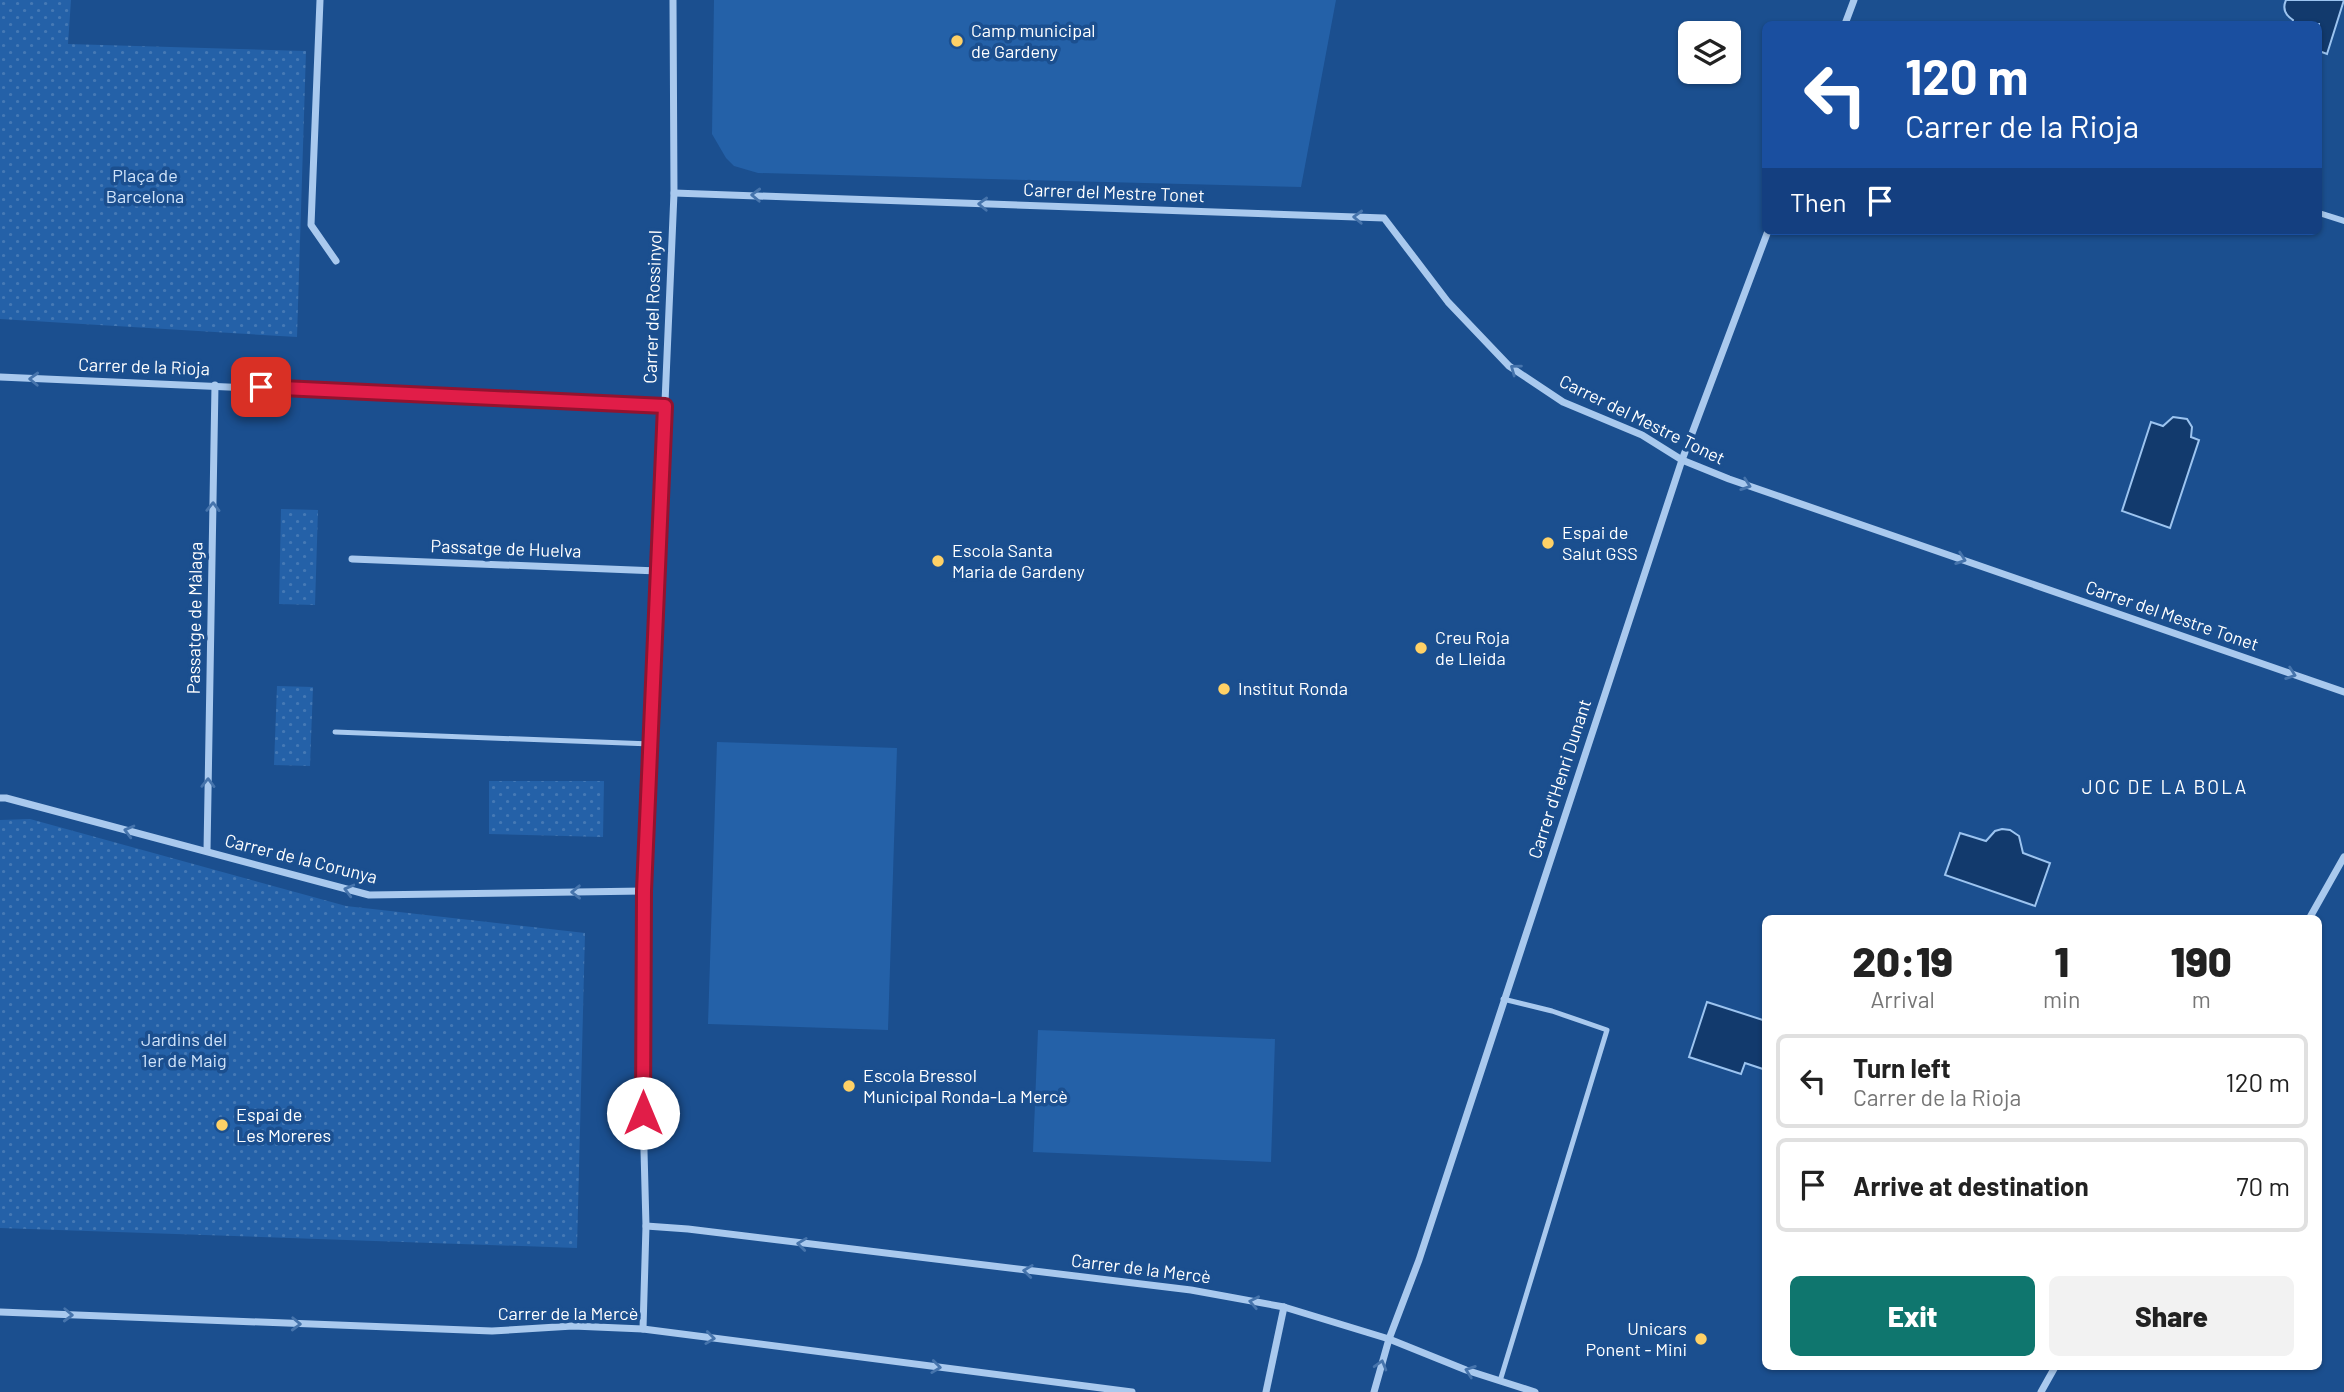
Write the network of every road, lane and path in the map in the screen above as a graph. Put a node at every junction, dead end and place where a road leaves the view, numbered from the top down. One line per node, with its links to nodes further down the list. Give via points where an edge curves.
1 (320, 0): 9 (street, via 312,225)
2 (673, 0): 5 (street, Carrer del Rossinyol)
3 (1854, 0): 4 (street)
4 (1846, 21)
5 (674, 192): 12 (street, Carrer del Rossinyol); 13 (street, Carrer del Mestre Tonet, one-way to 5, via 1642,435 1563,402 1509,366 1448,302 1384,218)
6 (2322, 213): 7 (street)
7 (2344, 221)
8 (1766, 235): 13 (street, Carrer d'Henri Dunant)
9 (337, 261)
10 (0, 377): 11 (street, Carrer de la Rioja, one-way to 10)
11 (215, 386): 12 (street, Carrer de la Rioja); 20 (street, Passatge de Màlaga, one-way to 11)
12 (665, 406): 15 (street, Carrer del Rossinyol)
13 (1682, 460): 16 (street, Carrer del Mestre Tonet, one-way to 16); 25 (street, Carrer d'Henri Dunant)
14 (352, 559): 15 (street, Passatge de Huelva)
15 (658, 571): 18 (street, Carrer del Rossinyol)
16 (2344, 692)
17 (335, 732): 18 (lane)
18 (651, 744): 23 (street, Carrer del Rossinyol)
19 (0, 799): 20 (street, Carrer de la Corunya, one-way to 19)
20 (207, 851): 23 (street, Carrer de la Corunya, one-way to 20, via 369,895)
21 (2344, 857): 22 (street)
22 (2342, 867): 24 (street)
23 (644, 891): 26 (street, Carrer del Rossinyol)
24 (2312, 915)
25 (1503, 999): 30 (street, Carrer d'Henri Dunant); 32 (lane, via 1607,1030)
26 (646, 1226): 27 (street, Carrer de la Mercè, one-way to 26, via 1191,1290); 29 (street, Carrer del Rossinyol)
27 (1284, 1307): 30 (street, Carrer de la Mercè); 34 (street)
28 (0, 1312): 29 (street, Carrer de la Mercè, one-way to 29, via 492,1331 573,1326)
29 (643, 1329): 33 (street, Carrer de la Mercè, one-way to 33)
30 (1389, 1339): 32 (street, Carrer de la Mercè, one-way to 30); 35 (street, Carrer d'Henri Dunant, one-way to 30)
31 (2053, 1370): 37 (street)
32 (1500, 1381): 36 (street, Carrer de la Mercè)
33 (1132, 1392)
34 (1266, 1392)
35 (1374, 1392)
36 (1535, 1392)
37 (2041, 1392)

